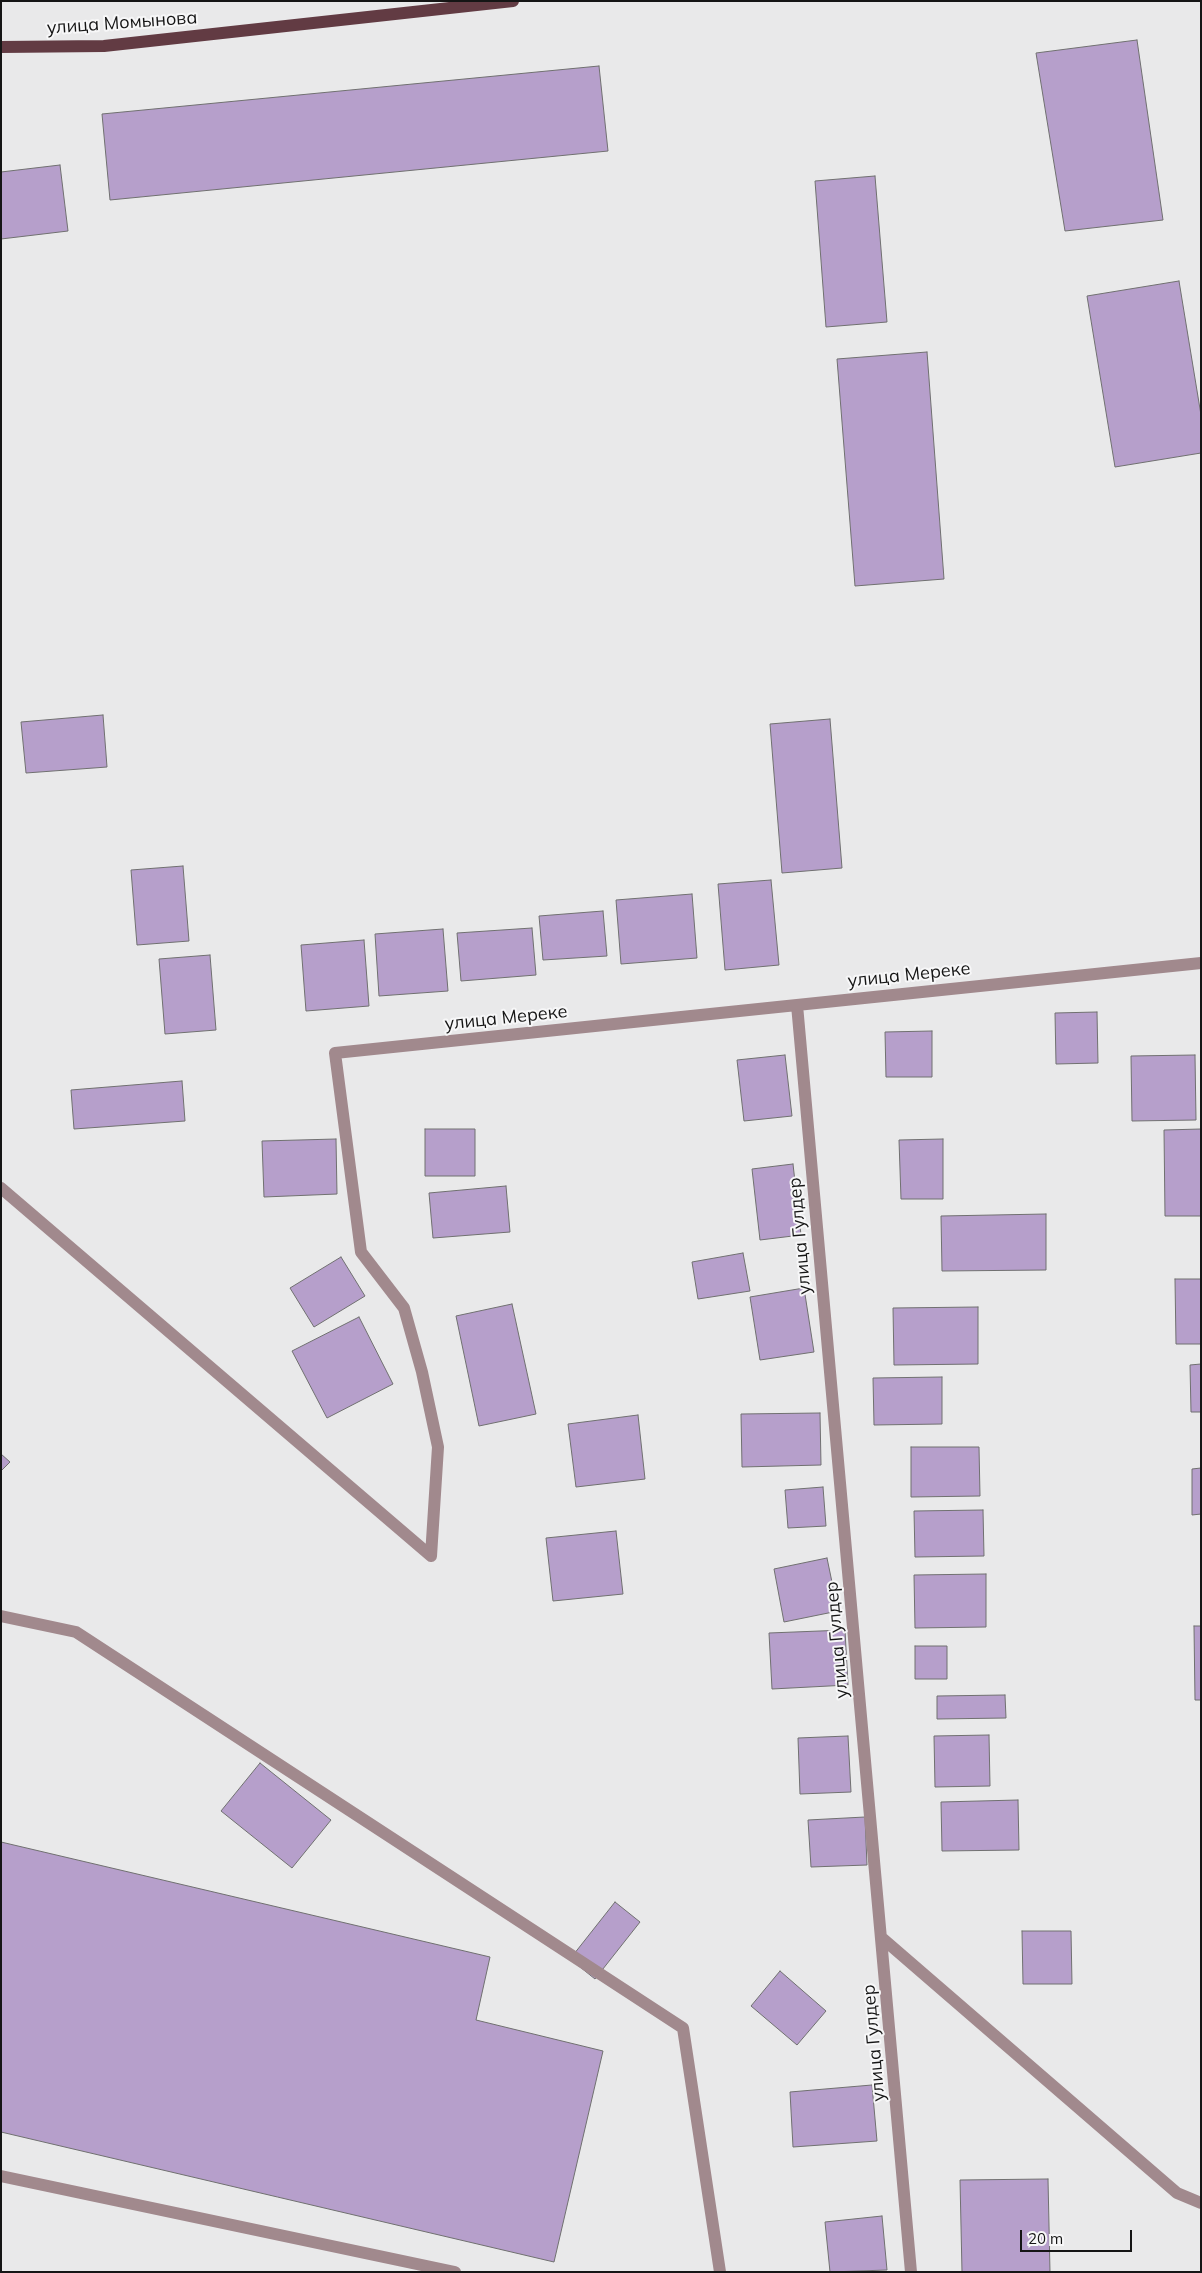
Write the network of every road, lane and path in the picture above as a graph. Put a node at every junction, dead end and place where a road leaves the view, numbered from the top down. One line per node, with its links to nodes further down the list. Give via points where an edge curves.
1 (513, 1): 2 (main road, улица Момынова, via 104,46)
2 (1, 48)
3 (1201, 963): 4 (street, улица Мереке)
4 (797, 1005): 5 (street, улица Мереке, via 336,1053 361,1252 404,1308 438,1447 431,1556); 7 (street, улица Гулдер)
5 (1, 1188)
6 (1, 1616): 11 (street, via 76,1632 683,2028)
7 (882, 1938): 9 (street, via 1177,2193); 12 (street, улица Гулдер)
8 (1, 2176): 10 (street)
9 (1201, 2203)
10 (455, 2272)
11 (720, 2272)
12 (911, 2272)

